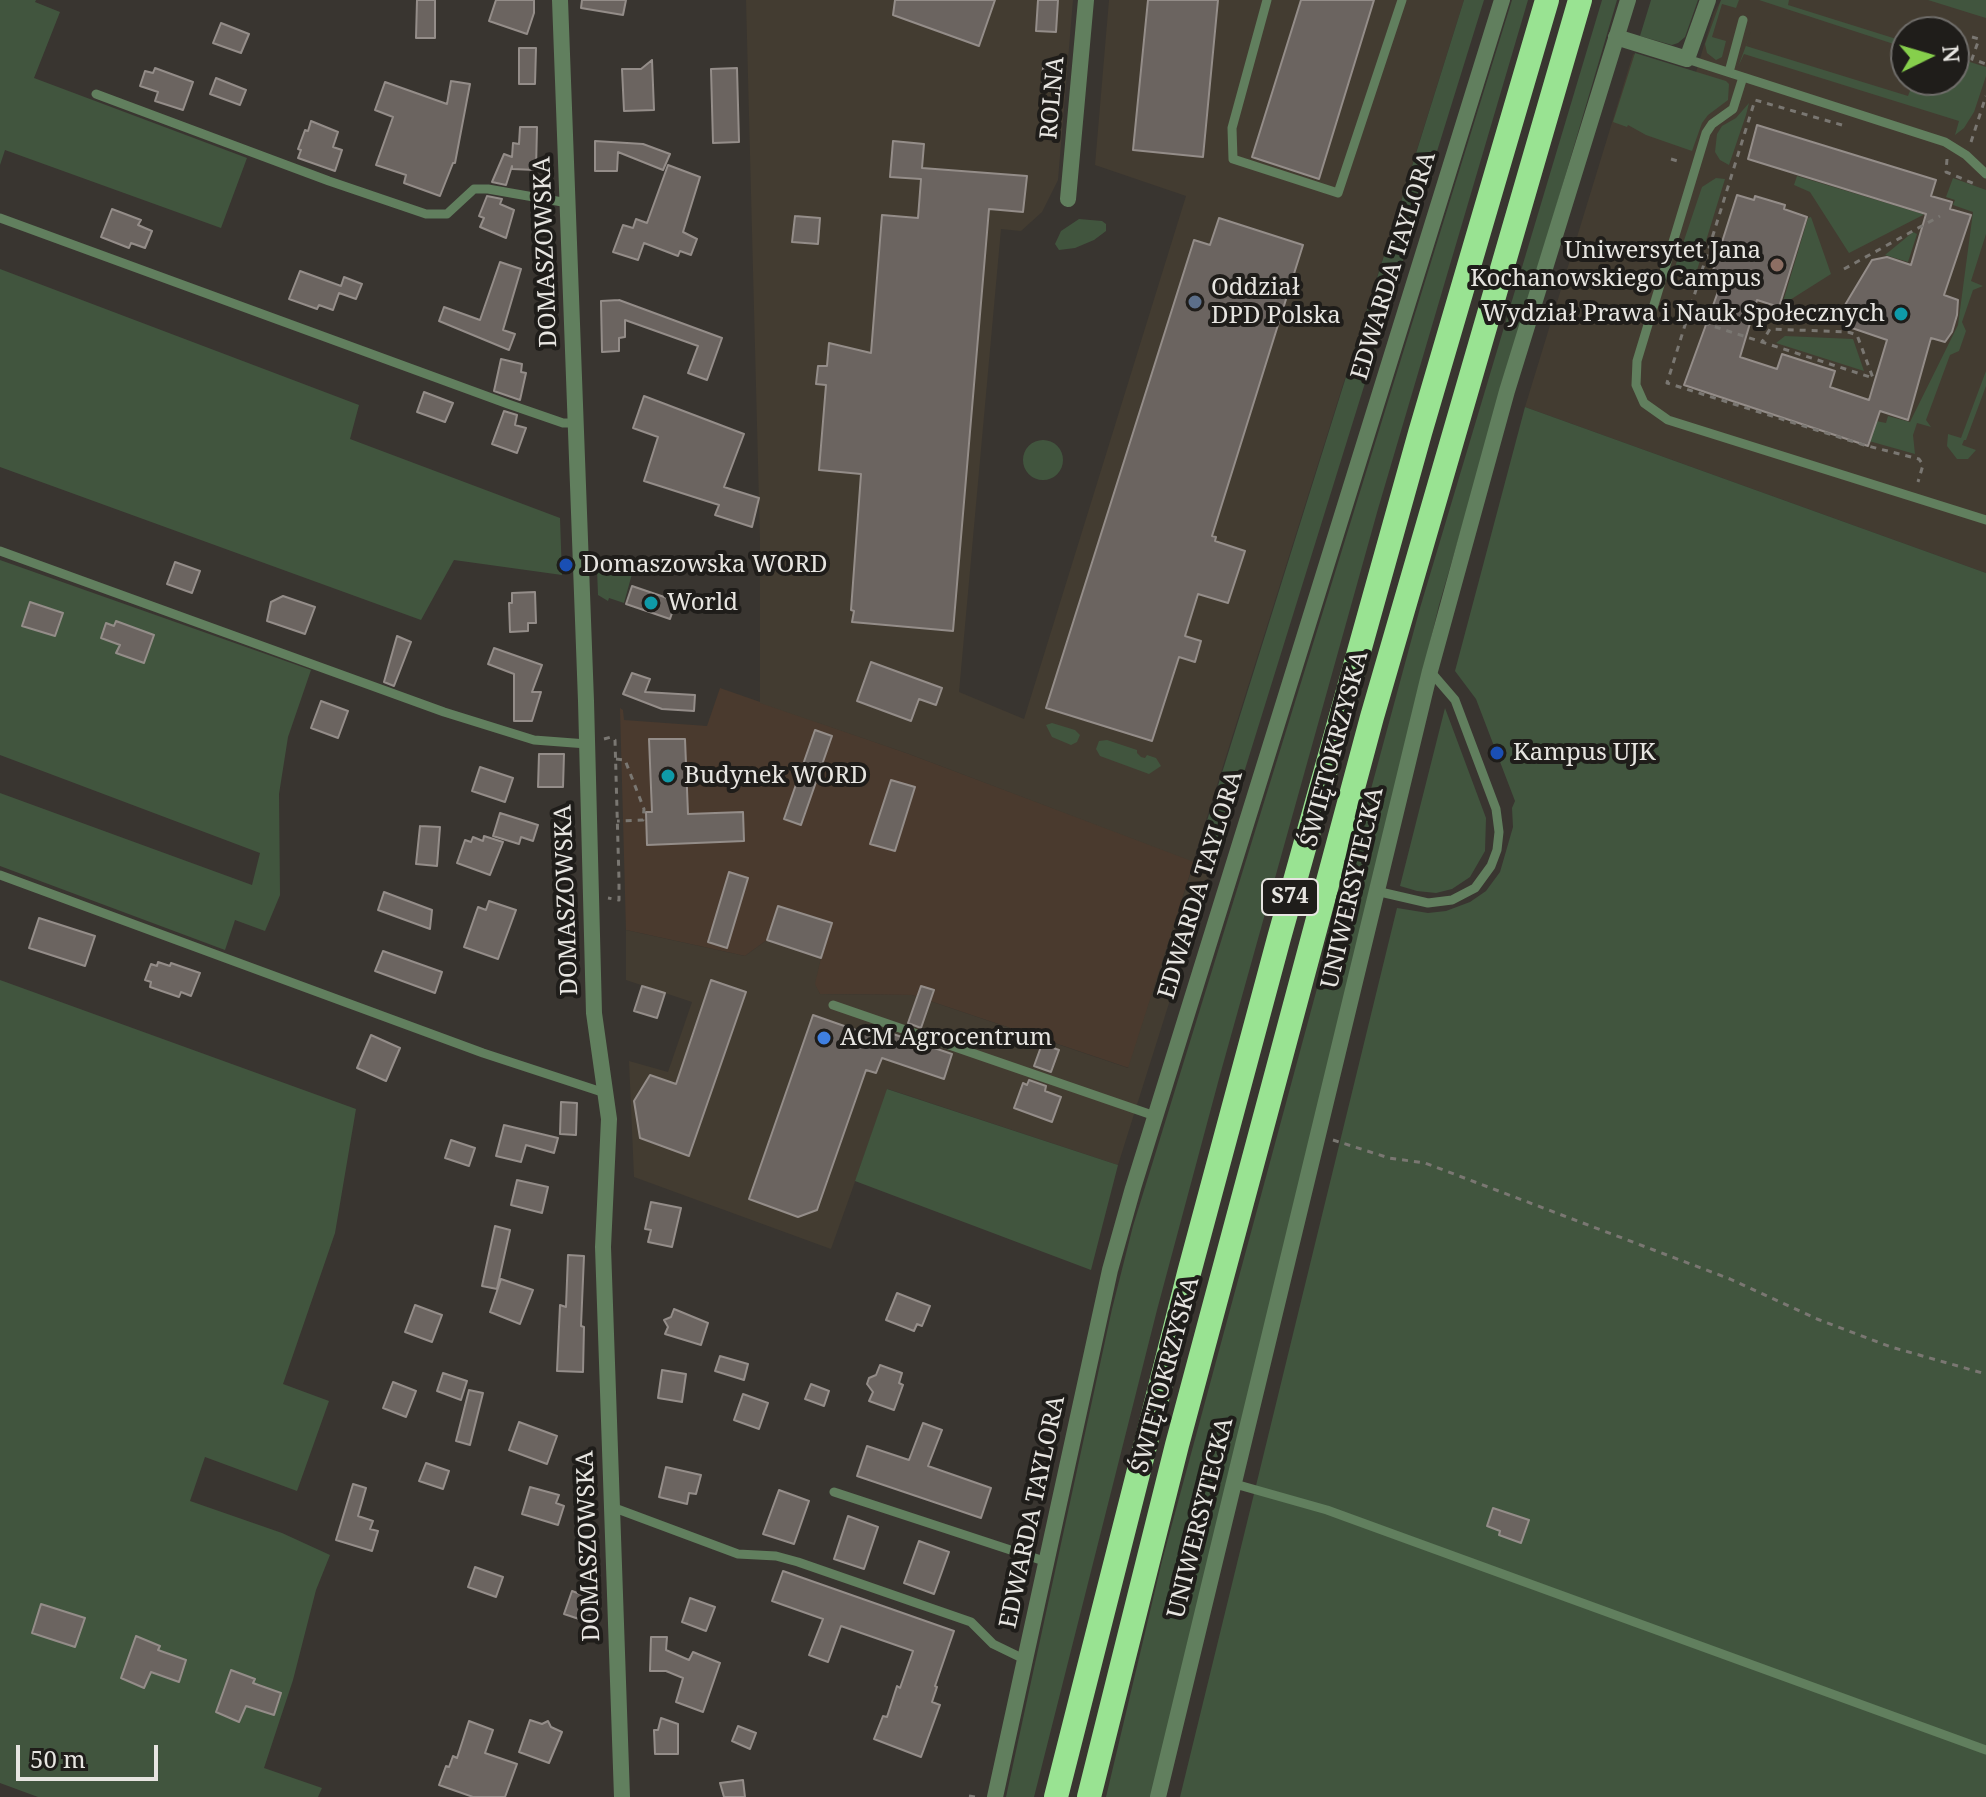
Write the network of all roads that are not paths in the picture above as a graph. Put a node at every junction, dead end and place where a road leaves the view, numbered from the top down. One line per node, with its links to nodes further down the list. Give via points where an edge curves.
1 (560, 0): 18 (street, DOMASZOWSKA)
2 (1086, 0): 17 (street, ROLNA)
3 (1267, 0): 4 (lane, via 1232,128 1233,159 1338,193)
4 (1402, 0)
5 (1502, 0): 29 (street, EDWARDA TAYLORA)
6 (1547, 0): 38 (highway, ŚWIĘTOKRZYSKA / S74, via 1279,938)
7 (1580, 0): 39 (highway, ŚWIĘTOKRZYSKA / S74, via 1368,732)
8 (1628, 0): 11 (street, UNIWERSYTECKA)
9 (1708, 0): 12 (street)
10 (1743, 20): 13 (lane)
11 (1616, 37): 12 (street); 23 (street, UNIWERSYTECKA, via 1507,391)
12 (1687, 59): 13 (lane)
13 (1729, 72): 14 (lane)
14 (1743, 77): 16 (lane, via 1945,142); 21 (lane, via 1733,109 1706,133 1637,361 1636,385 1644,403 1668,420)
15 (96, 94): 18 (lane, via 426,214 447,214 474,189)
16 (1986, 174)
17 (1068, 199)
18 (568, 203): 20 (street, DOMASZOWSKA)
19 (0, 218): 20 (lane, via 439,380)
20 (576, 423): 24 (street, DOMASZOWSKA)
21 (1986, 520)
22 (0, 551): 24 (lane, via 467,719 534,740)
23 (1430, 671): 26 (street, UNIWERSYTECKA); 26 (lane, via 1455,700 1492,796 1499,820 1497,850 1475,888 1452,900 1428,903)
24 (594, 742): 28 (street, DOMASZOWSKA, via 594,1013)
25 (0, 875): 28 (lane)
26 (1376, 891): 30 (street, UNIWERSYTECKA)
27 (833, 1005): 29 (lane)
28 (605, 1093): 32 (street, DOMASZOWSKA, via 609,1136 603,1262)
29 (1155, 1116): 33 (street, EDWARDA TAYLORA, via 1110,1270)
30 (1235, 1484): 35 (lane, via 1327,1510); 40 (street, UNIWERSYTECKA)
31 (834, 1492): 33 (lane)
32 (612, 1507): 34 (lane, via 738,1554 798,1562 971,1622 993,1644); 36 (street, DOMASZOWSKA)
33 (1047, 1562): 34 (street, EDWARDA TAYLORA)
34 (1026, 1660): 37 (street, EDWARDA TAYLORA)
35 (1986, 1750)
36 (622, 1797)
37 (995, 1797)
38 (1056, 1797)
39 (1089, 1797)
40 (1158, 1797)

